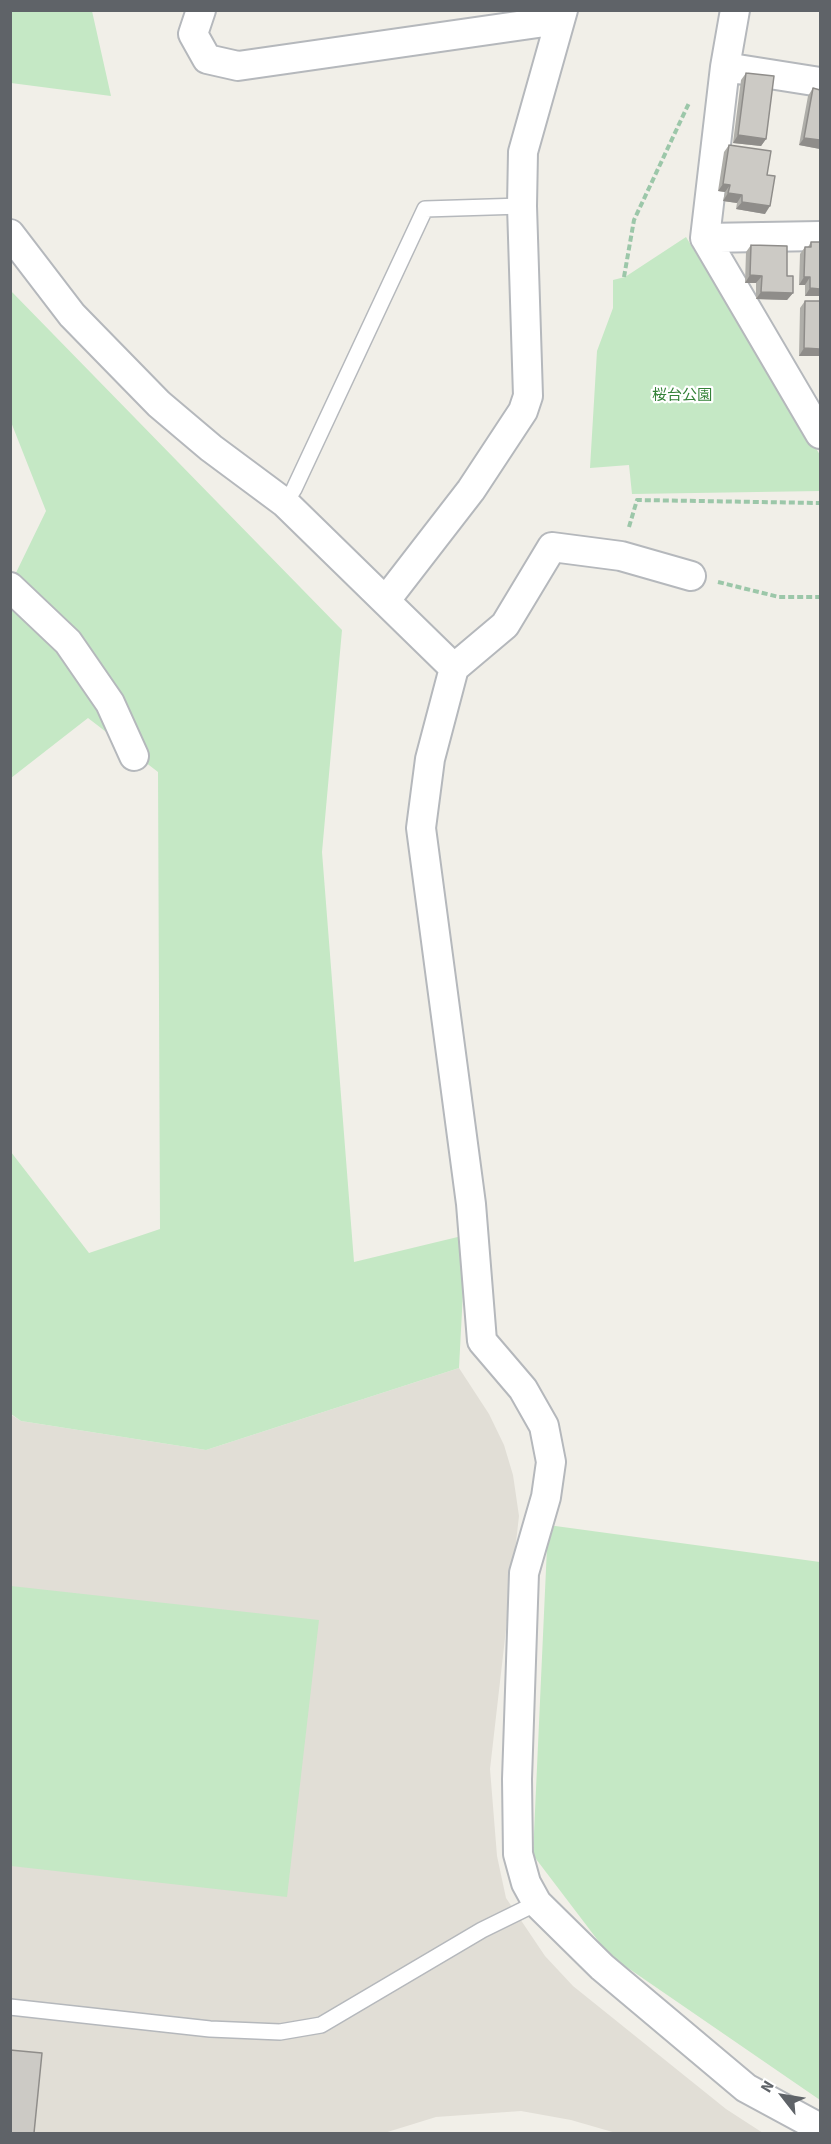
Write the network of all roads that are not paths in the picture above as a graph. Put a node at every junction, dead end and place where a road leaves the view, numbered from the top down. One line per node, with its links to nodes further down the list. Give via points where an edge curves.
1 (201, 10): 3 (street, via 193,34 207,59 238,66)
2 (735, 10): 4 (street)
3 (561, 15): 6 (street, via 523,152)
4 (725, 67): 5 (street); 9 (street)
5 (820, 82)
6 (522, 206): 11 (lane, via 424,209); 14 (street, via 528,396 523,411 471,490)
7 (11, 235): 11 (street, via 72,315 159,404)
8 (820, 236): 9 (street)
9 (705, 238): 10 (street)
10 (820, 434)
11 (285, 503): 14 (street)
12 (691, 576): 15 (street, via 621,555 552,547 505,625)
13 (10, 587): 16 (street, via 68,642 110,703)
14 (386, 600): 15 (street)
15 (454, 668): 17 (street, via 430,759 421,828 471,1203 482,1341 523,1389 544,1426 551,1462 546,1497 524,1573 520,1619 518,1854)
16 (134, 756)
17 (537, 1904): 18 (lane, via 482,1930 321,2025 280,2032 210,2030); 19 (street, via 602,1967 746,2088)
18 (10, 2007)
19 (820, 2128)

